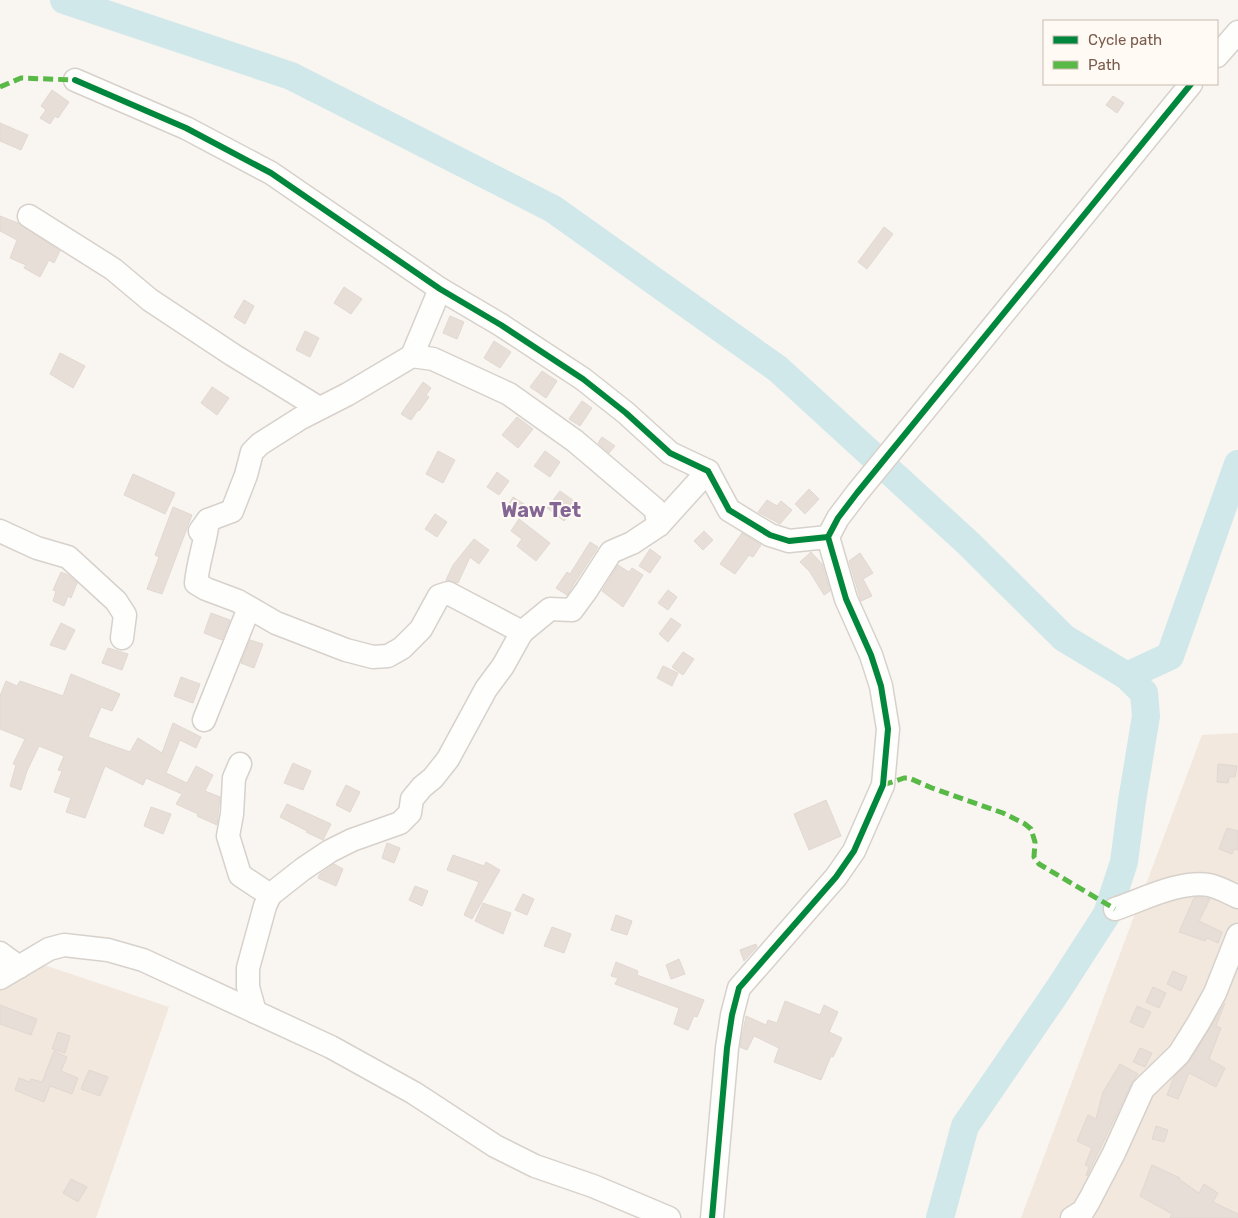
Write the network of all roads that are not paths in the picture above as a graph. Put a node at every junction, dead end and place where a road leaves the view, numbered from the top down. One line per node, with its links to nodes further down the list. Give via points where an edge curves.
1 (1238, 32): 2 (street)
2 (1218, 55)
3 (75, 80): 6 (street, via 186,128 271,173)
4 (1190, 85): 13 (street, via 857,493)
5 (29, 216): 8 (street, via 113,269 150,300 233,355)
6 (440, 289): 7 (street); 9 (street, via 501,324 584,379 670,453)
7 (412, 356): 8 (street); 11 (street, via 433,359 509,394 575,442 655,509)
8 (319, 408): 10 (street, via 280,430 252,452 232,511)
9 (708, 471): 11 (street); 13 (street, via 729,510 770,535 789,541)
10 (208, 520): 14 (street); 15 (street, via 196,583)
11 (659, 525): 16 (street, via 632,544 611,552 572,610 550,610)
12 (0, 532): 17 (street, via 68,557 116,601 125,615)
13 (828, 537): 28 (street, via 846,599 881,686 888,729 883,785 854,851 739,988 727,1048)
14 (191, 542)
15 (248, 608): 16 (street, via 276,624 373,658 388,656 402,648 421,630 439,596 448,593); 18 (street)
16 (522, 632): 20 (street, via 448,759 412,799 410,813 400,823 330,851)
17 (122, 638)
18 (204, 720)
19 (240, 764): 20 (street, via 234,778 228,836 240,875)
20 (270, 895): 26 (street, via 248,968 248,987)
21 (1238, 896): 22 (street, via 1199,884 1157,893)
22 (1115, 909)
23 (1238, 935): 29 (street, via 1215,993 1199,1022 1179,1054 1143,1089 1089,1201 1083,1211)
24 (0, 953): 25 (street)
25 (9, 973): 26 (street, via 49,949 64,946 108,950 143,960)
26 (255, 1012): 27 (street, via 331,1047 414,1093 508,1153)
27 (668, 1218)
28 (712, 1218)
29 (1072, 1218)

